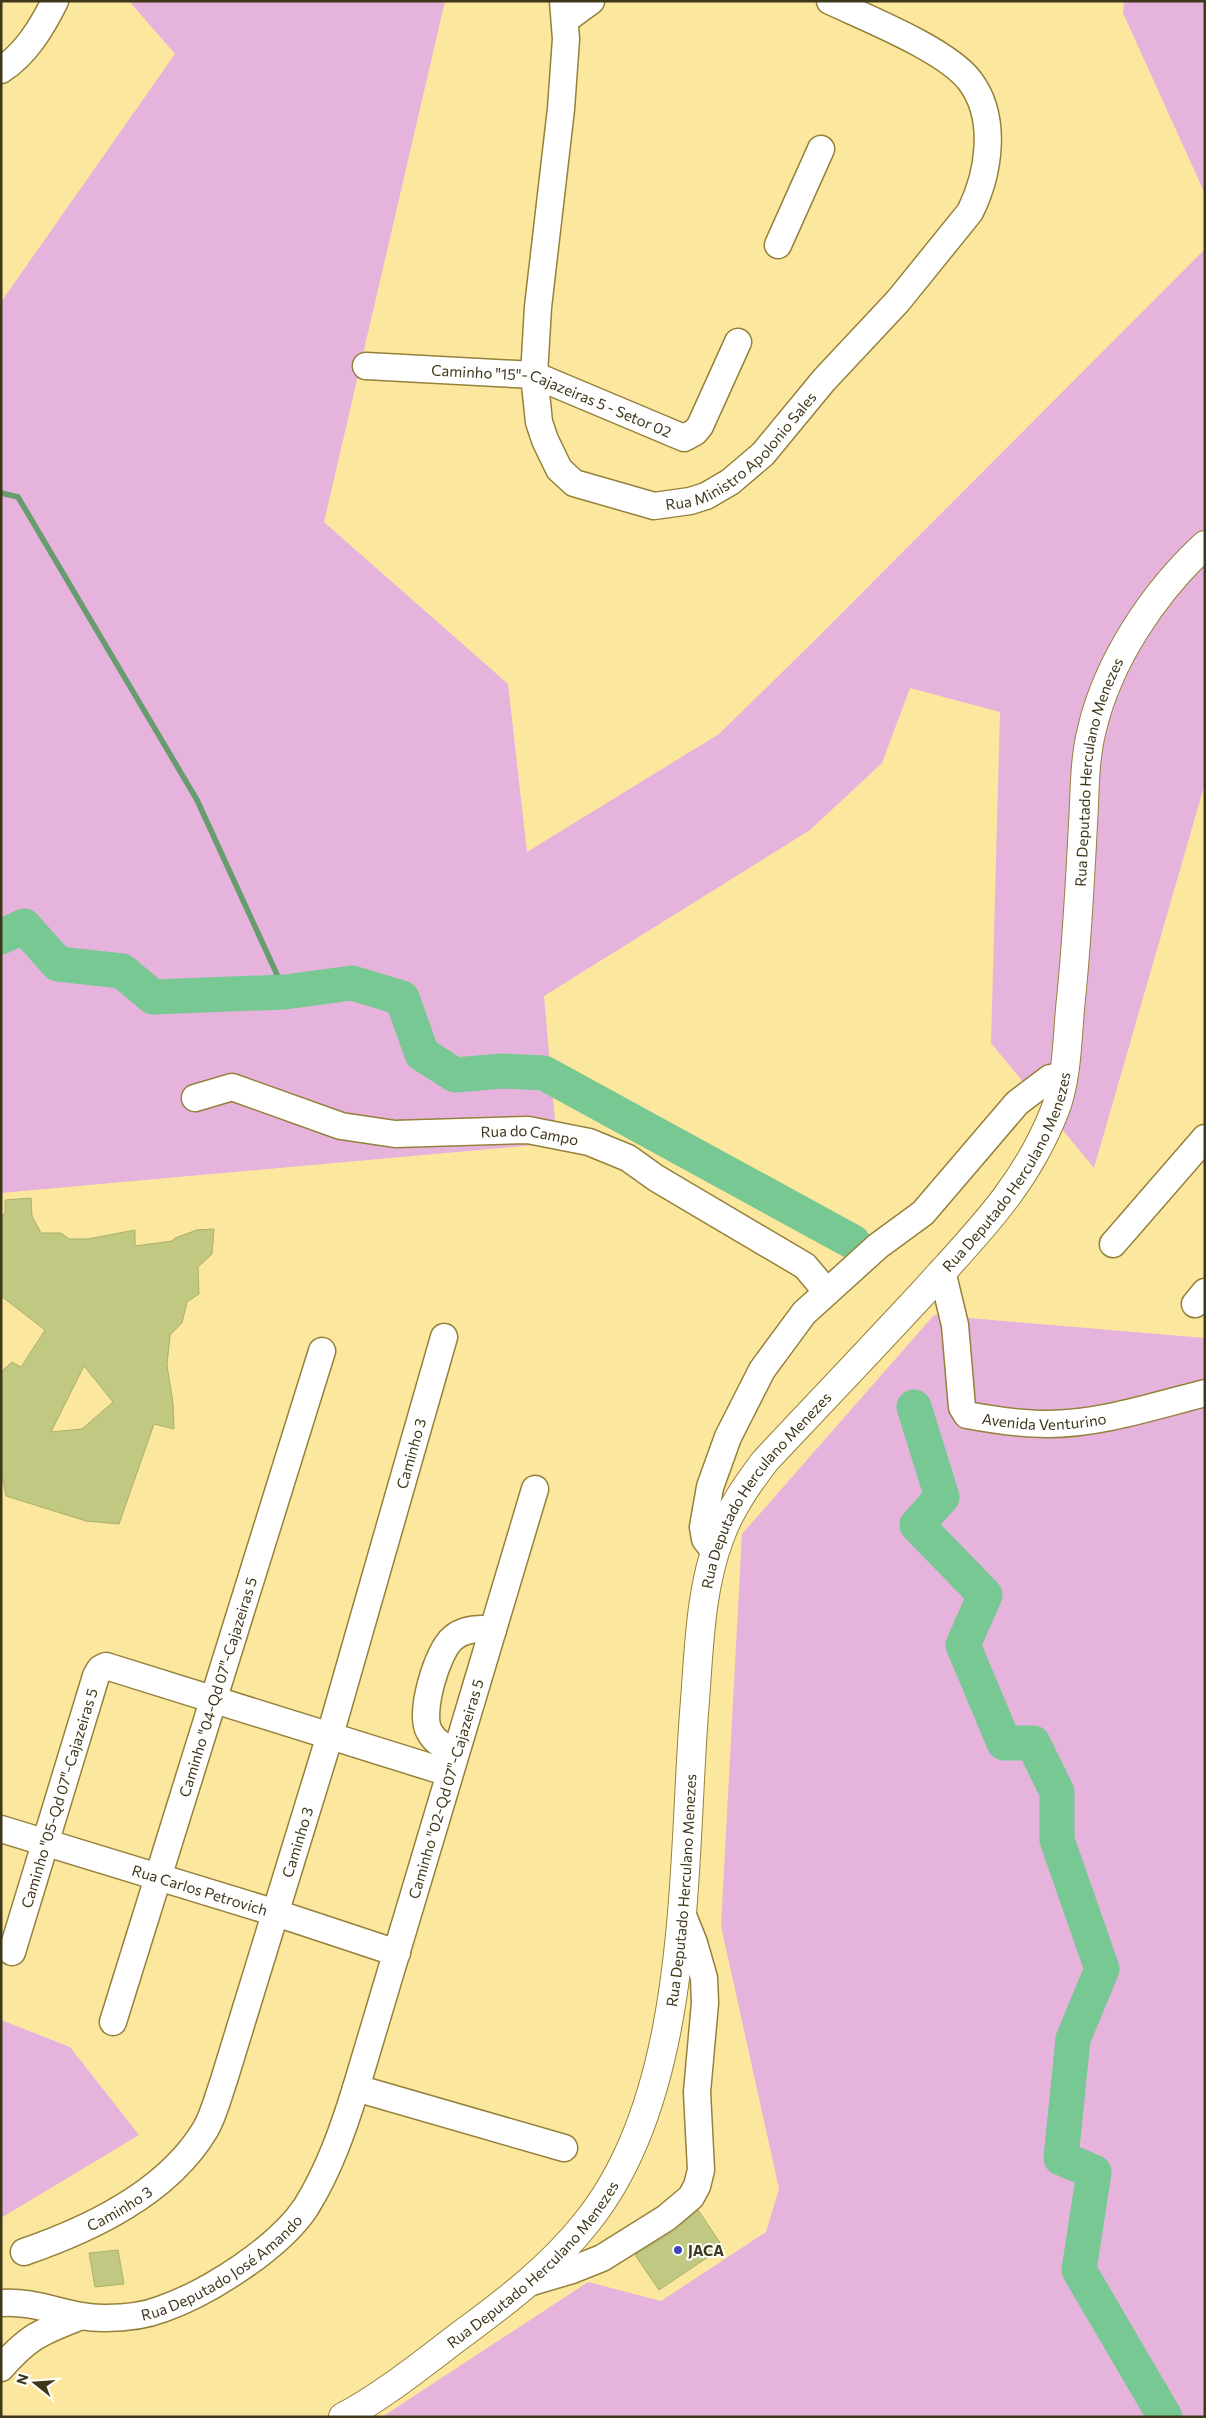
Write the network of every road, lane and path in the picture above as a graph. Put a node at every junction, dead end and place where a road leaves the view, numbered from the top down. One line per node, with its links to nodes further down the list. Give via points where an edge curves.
1 (55, 1): 5 (street, via 46,20 18,58)
2 (591, 1): 4 (street, Rua Ministro Apolonio Sales)
3 (830, 1): 10 (street, Rua Ministro Apolonio Sales, via 923,46 970,80 983,105 987,152 985,174 970,212 763,454 706,496 654,506 574,483 559,469 545,440)
4 (564, 11): 10 (street, Rua Ministro Apolonio Sales, via 561,109 538,307)
5 (1, 70)
6 (821, 149): 7 (street)
7 (778, 245)
8 (738, 342): 10 (street, Caminho "15"- Cajazeiras 5 - Setor 02, via 700,426 684,438)
9 (366, 366): 10 (street, Caminho "15"- Cajazeiras 5 - Setor 02)
10 (534, 375)
11 (1205, 545): 12 (main road, Rua Deputado Herculano Menezes, via 1146,612 1111,677 1092,728 1084,783 1078,932)
12 (1063, 1076): 16 (main road, Rua Deputado Herculano Menezes, via 1056,1106 1032,1162 1011,1193); 17 (street, via 1050,1078 1017,1103 923,1213)
13 (195, 1098): 17 (street, Rua do Campo, via 232,1086 342,1126 395,1134 528,1130 589,1142 628,1158 805,1266)
14 (1203, 1145): 15 (street)
15 (1113, 1244)
16 (942, 1271): 20 (street, Avenida Venturino, via 955,1325 962,1407 967,1415 1005,1423 1068,1423 1140,1410); 22 (main road, Rua Deputado Herculano Menezes, via 765,1461 735,1505)
17 (826, 1291): 22 (street, via 804,1312 762,1370 728,1437 710,1487 703,1528 705,1539)
18 (444, 1337): 25 (street, Caminho 3)
19 (322, 1351): 24 (street, Caminho "04-Qd 07"-Cajazeiras 5)
20 (1205, 1393)
21 (535, 1489): 23 (street, Caminho "02-Qd 07"-Cajazeiras 5)
22 (715, 1552): 31 (main road, Rua Deputado Herculano Menezes, via 707,1585 699,1649)
23 (493, 1630): 26 (street, Caminho "02-Qd 07"-Cajazeiras 5); 26 (street, via 462,1633 445,1646 438,1665 425,1720 428,1731)
24 (214, 1699): 25 (street); 28 (street, Caminho "05-Qd 07"-Cajazeiras 5, via 126,1671 106,1666 100,1669); 29 (street, Caminho "04-Qd 07"-Cajazeiras 5)
25 (330, 1735): 26 (street); 30 (street, Caminho 3)
26 (453, 1762): 33 (street, Caminho "02-Qd 07"-Cajazeiras 5)
27 (1, 1829): 28 (street, Rua Carlos Petrovich)
28 (46, 1843): 29 (street, Rua Carlos Petrovich); 32 (street, Caminho "05-Qd 07"-Cajazeiras 5)
29 (157, 1877): 30 (street, Rua Carlos Petrovich); 34 (street, Caminho "04-Qd 07"-Cajazeiras 5)
30 (276, 1913): 33 (street, Rua Carlos Petrovich); 37 (street, Caminho 3, via 213,2112 192,2150 168,2174 112,2215 69,2237)
31 (682, 1913): 38 (main road, Rua Deputado Herculano Menezes, via 666,2038 643,2119 628,2158 587,2222); 38 (street, via 704,1978 698,2092 701,2170 697,2186 691,2197 666,2218 602,2258)
32 (12, 1952)
33 (397, 1953): 35 (street, Caminho "02-Qd 07"-Cajazeiras 5)
34 (113, 2022)
35 (356, 2088): 36 (street); 40 (street, Rua Deputado José Amando, via 336,2150 309,2201 262,2252 224,2278 162,2309 134,2317)
36 (564, 2148)
37 (24, 2252)
38 (528, 2283): 42 (main road, Rua Deputado Herculano Menezes)
39 (1, 2303): 40 (street, Rua Deputado José Amando, via 28,2303)
40 (80, 2318): 41 (street, via 40,2332)
41 (1, 2368)
42 (343, 2417)

